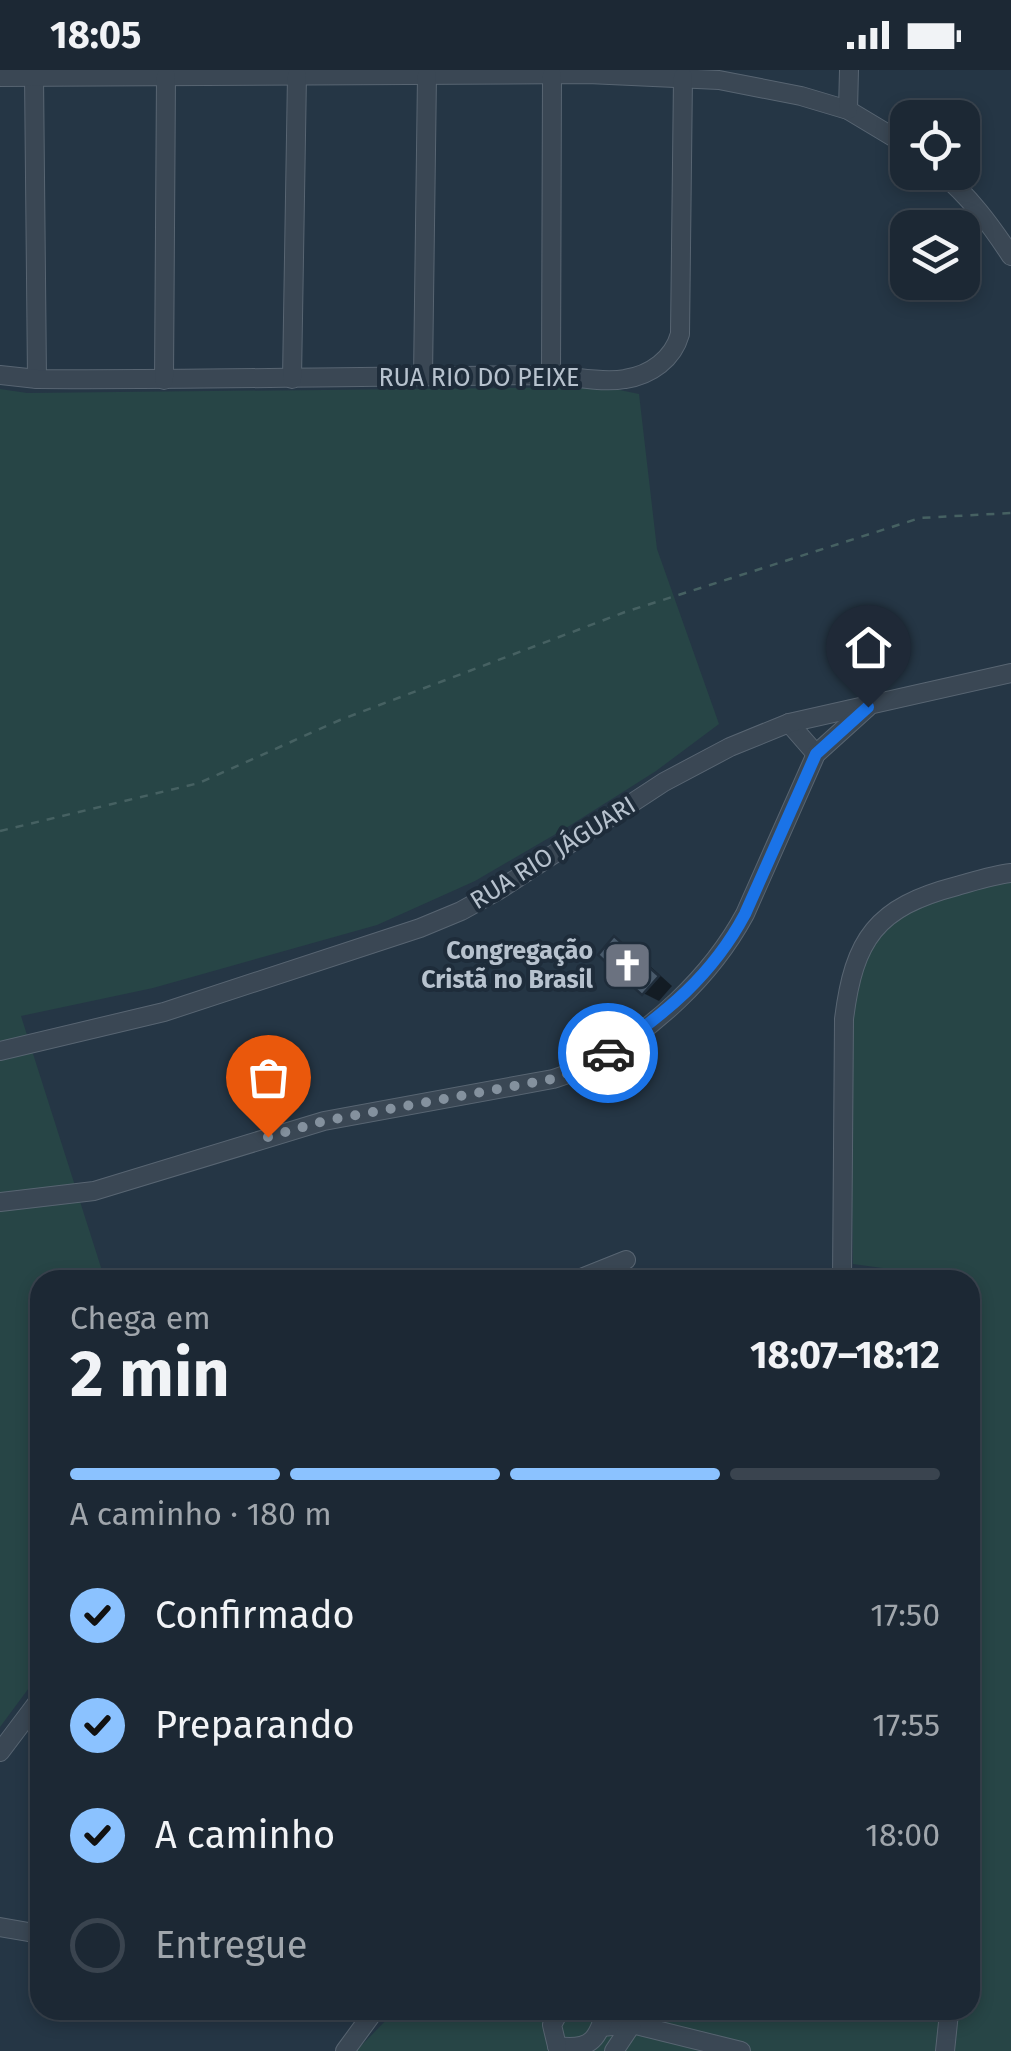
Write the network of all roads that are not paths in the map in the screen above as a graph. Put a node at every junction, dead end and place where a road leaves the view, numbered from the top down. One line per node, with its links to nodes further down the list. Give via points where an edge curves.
1 (849, 70): 14 (street)
2 (204, 72): 6 (street); 11 (street)
3 (336, 72): 6 (street); 7 (street)
4 (467, 72): 7 (street); 8 (street)
5 (588, 72): 8 (street); 13 (street)
6 (297, 75): 22 (street)
7 (427, 75): 19 (street)
8 (552, 75): 20 (street)
9 (719, 75): 13 (street); 14 (street)
10 (34, 76): 11 (street); 12 (street); 21 (street)
11 (166, 76): 23 (street)
12 (0, 77)
13 (683, 77): 20 (street, RUA RIO DO PEIXE, via 678,342 665,360 636,376)
14 (848, 110): 15 (street)
15 (890, 135)
16 (961, 190): 17 (street)
17 (1011, 256)
18 (0, 375): 21 (street, RUA RIO DO PEIXE)
19 (423, 376): 20 (street, RUA RIO DO PEIXE); 22 (street, RUA RIO DO PEIXE)
20 (551, 376)
21 (37, 379): 23 (street, RUA RIO DO PEIXE)
22 (292, 379): 23 (street, RUA RIO DO PEIXE)
23 (164, 380)
24 (1011, 673): 25 (street, RUA RIO JÁGUARI)
25 (868, 707): 26 (street, RUA RIO JÁGUARI); 27 (street)
26 (789, 723): 27 (street); 29 (street, RUA RIO JÁGUARI, via 664,782 461,911 164,1012)
27 (816, 754): 30 (street, via 734,936 684,996 588,1066 552,1079 324,1121 109,1187)
28 (1009, 872): 33 (street, via 907,904 888,916 858,955 844,1019)
29 (0, 1051)
30 (0, 1202)
31 (626, 1260): 32 (street)
32 (601, 1270)
33 (842, 1270)
34 (30, 1712): 35 (street)
35 (0, 1752)
36 (0, 1927): 37 (street)
37 (30, 1932)
38 (368, 2020): 46 (street)
39 (555, 2020): 45 (street)
40 (604, 2020): 45 (street, via 588,2046)
41 (613, 2020): 43 (street)
42 (948, 2020): 49 (street)
43 (632, 2024): 44 (street); 47 (street)
44 (719, 2048): 48 (street)
45 (554, 2049)
46 (345, 2051)
47 (614, 2051)
48 (741, 2051)
49 (945, 2051)

